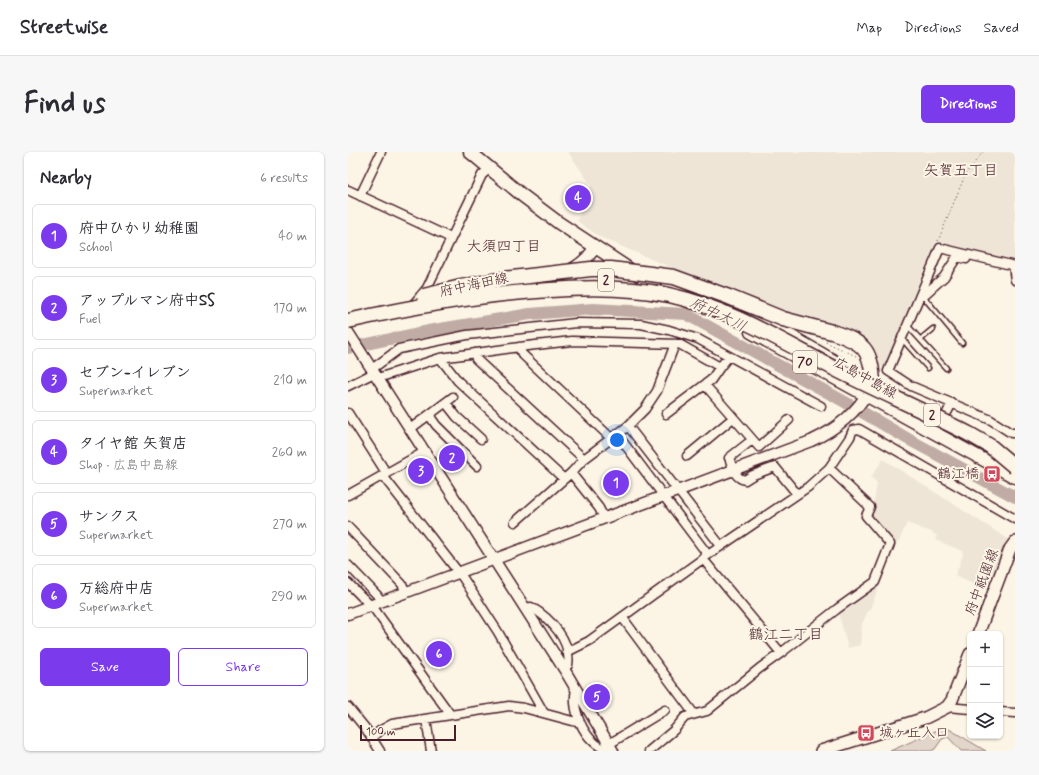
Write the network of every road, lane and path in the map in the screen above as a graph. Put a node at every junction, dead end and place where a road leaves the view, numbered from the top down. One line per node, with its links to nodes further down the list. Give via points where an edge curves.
1 (381, 152): 6 (street)
2 (470, 152): 4 (main road, 広島中島線 / 70)
3 (983, 152): 8 (path, via 966,173)
4 (490, 168): 7 (street, via 482,175); 9 (main road, 広島中島線 / 70, via 535,205)
5 (348, 190): 6 (street)
6 (360, 196): 7 (street)
7 (451, 238): 17 (street, via 426,288 411,306)
8 (937, 243)
9 (595, 247): 13 (main road, 広島中島線 / 70, via 642,277); 17 (main road, 府中海田線, via 587,258 572,269 510,294); 37 (main road, 広島中島線 / 70, via 787,334)
10 (966, 259): 14 (street, via 957,257 944,277)
11 (1014, 266): 12 (street); 14 (street, via 940,248)
12 (1015, 280)
13 (674, 292): 21 (highway, via 591,291 477,304); 37 (main road, 広島中島線 / 70)
14 (921, 295): 19 (street); 24 (lane)
15 (424, 296): 16 (highway, 2); 33 (highway, 2, bridge, via 478,288 570,280 659,285 730,305); 37 (highway, bridge, via 503,279 591,269 674,277 729,296 783,319 852,339 865,350 872,363)
16 (348, 313)
17 (410, 313): 21 (main road, 府中海田線)
18 (348, 321): 33 (highway, 2, bridge, via 425,304 479,296 618,288 668,295 708,306)
19 (907, 325): 22 (street); 23 (lane)
20 (933, 329): 23 (lane)
21 (349, 331): 34 (street)
22 (901, 339): 31 (lane); 40 (street, via 888,371 911,386)
23 (921, 339): 32 (lane)
24 (962, 343)
25 (675, 344): 26 (street, via 572,341); 30 (street); 48 (street, via 657,391 645,409)
26 (519, 347): 27 (street); 52 (street, via 522,354)
27 (475, 353): 29 (street); 58 (street, via 476,358)
28 (729, 356): 30 (street); 34 (street, via 698,339 670,330 641,324 576,323 467,335 399,349); 41 (street)
29 (440, 358): 34 (street); 65 (street, via 458,381)
30 (720, 368): 35 (street)
31 (928, 368)
32 (946, 368)
33 (846, 369): 56 (highway, 2, via 968,426); 61 (highway, 2, bridge, via 990,446)
34 (373, 371): 36 (street); 49 (street)
35 (705, 385): 43 (street); 46 (street)
36 (348, 386)
37 (867, 393): 45 (main road, 広島中島線 / 70); 51 (main road, 広島中島線 / 70); 63 (street, via 844,420 826,434)
38 (453, 397): 39 (street)
39 (446, 403): 44 (street); 53 (street)
40 (952, 403): 45 (street); 50 (street)
41 (820, 406)
42 (348, 414): 64 (street)
43 (666, 414)
44 (429, 416): 49 (street); 60 (street)
45 (945, 417): 51 (street); 59 (main road, 広島中島線 / 70)
46 (733, 418): 54 (street); 57 (street)
47 (789, 420): 54 (street, via 759,447)
48 (628, 426): 52 (street); 67 (street)
49 (410, 430): 55 (street)
50 (1015, 433)
51 (936, 434): 66 (main road, 広島中島線 / 70)
52 (614, 436): 58 (street); 70 (street)
53 (481, 439)
54 (752, 440): 63 (street, via 729,458)
55 (424, 452): 64 (street); 78 (street)
56 (1015, 454)
57 (688, 456)
58 (584, 459): 65 (street)
59 (1015, 460)
60 (477, 466)
61 (1015, 467)
62 (829, 468): 68 (street); 72 (street, via 853,430 859,429); 90 (street, via 870,507 866,516 890,544 874,582)
63 (734, 470): 67 (street); 68 (street, via 736,476 745,480 776,467)
64 (385, 475): 69 (street); 80 (street)
65 (567, 476): 71 (street, via 599,508); 73 (street)
66 (1015, 477)
67 (678, 491): 70 (street); 76 (street)
68 (797, 494): 76 (street)
69 (348, 496)
70 (664, 496): 71 (street); 77 (street)
71 (604, 518): 78 (street)
72 (1015, 519)
73 (515, 522)
74 (348, 527): 82 (street, via 402,584)
75 (1015, 542): 88 (main road, 府中祇園線, via 1010,549)
76 (721, 546): 77 (street)
77 (706, 557): 87 (street); 90 (street)
78 (493, 560): 80 (street); 85 (street)
79 (348, 565): 83 (street)
80 (458, 573): 82 (street); 99 (street, via 498,632)
81 (348, 583): 84 (street)
82 (406, 592): 83 (street)
83 (381, 602): 84 (street)
84 (370, 605): 86 (street); 101 (street)
85 (525, 608): 89 (street, via 531,607 542,613 553,624); 92 (street)
86 (348, 614)
87 (622, 617): 89 (street, via 589,641); 102 (street)
88 (979, 631)
89 (567, 652): 92 (street, via 568,665)
90 (781, 653): 102 (street, via 707,710)
91 (967, 662): 95 (main road)
92 (564, 669): 93 (street)
93 (576, 690): 104 (street, via 574,697); 106 (street)
94 (348, 707): 105 (street)
95 (948, 707): 96 (street); 110 (main road, via 925,718)
96 (967, 709)
97 (665, 710): 106 (street)
98 (1003, 712): 100 (street)
99 (544, 713): 101 (street, via 509,706); 104 (street)
100 (1015, 713)
101 (450, 714): 103 (street)
102 (694, 714): 109 (street, via 685,717)
103 (426, 718): 105 (street, via 392,724); 108 (street)
104 (580, 723): 106 (street, via 600,747)
105 (371, 738): 107 (street)
106 (612, 749)
107 (380, 751)
108 (431, 751)
109 (650, 751)
110 (821, 751)

